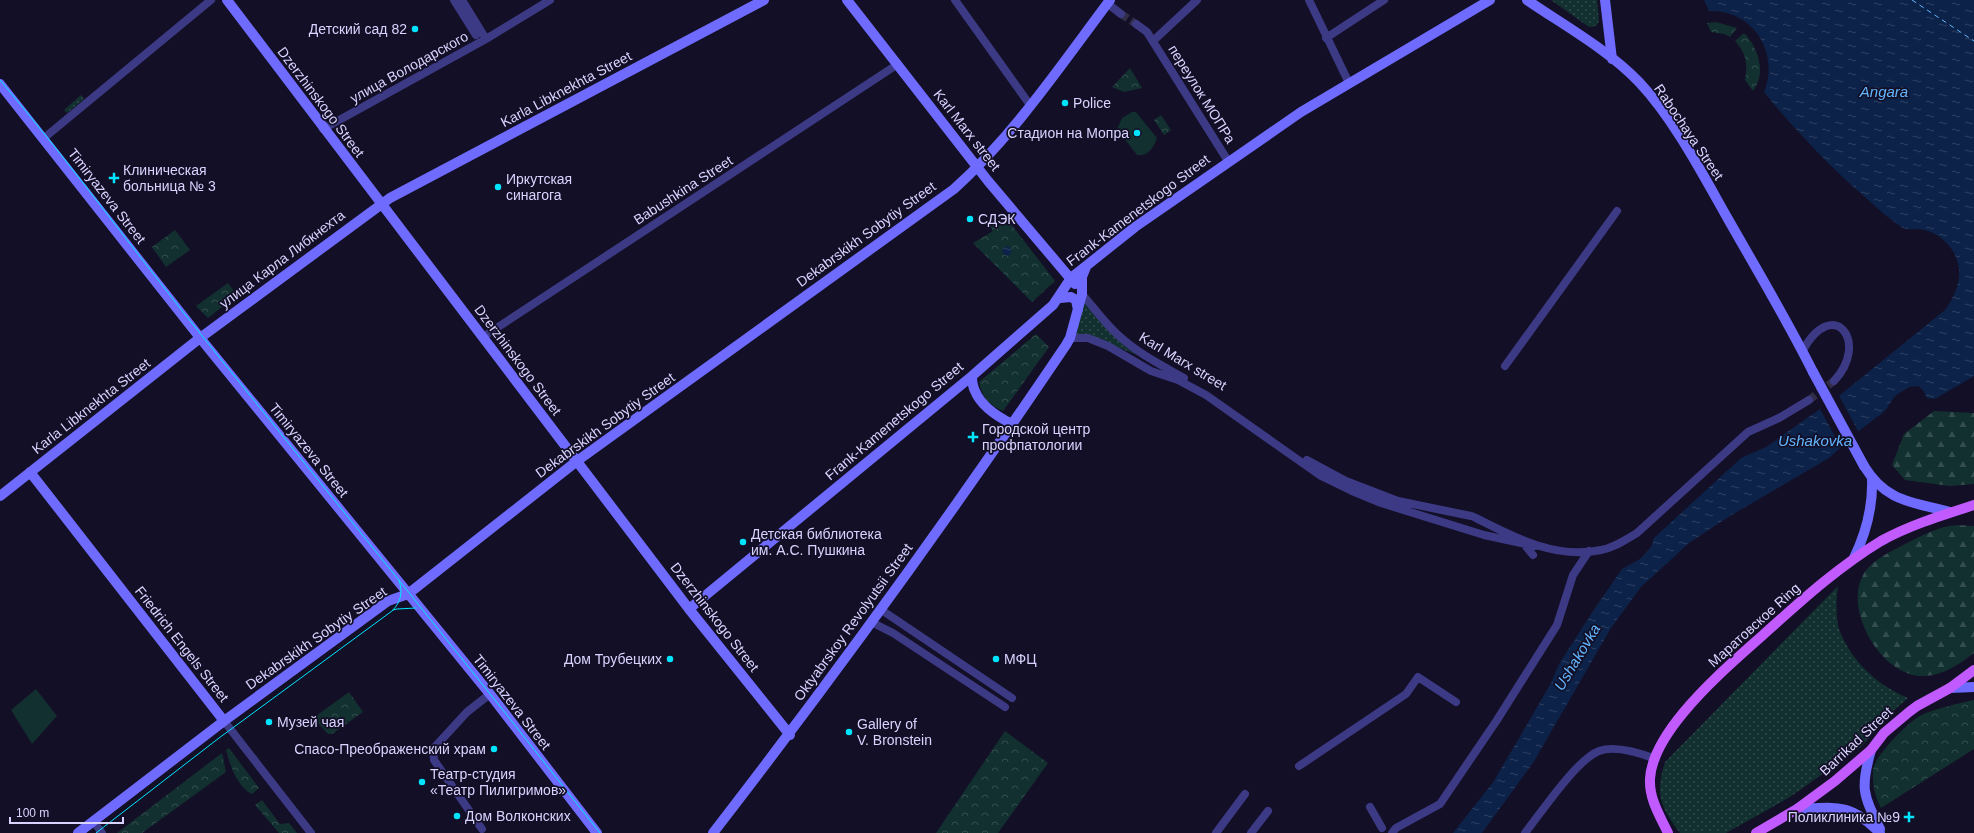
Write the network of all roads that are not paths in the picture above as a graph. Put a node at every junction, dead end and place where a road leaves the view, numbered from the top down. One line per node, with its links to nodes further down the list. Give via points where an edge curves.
1 (211, 0): 28 (street)
2 (227, 0): 27 (main road, Dzerzhinskogo Street)
3 (454, 0): 18 (street)
4 (462, 0): 20 (street)
5 (550, 0): 20 (street, улица Володарского)
6 (764, 0): 31 (main road, Karla Libknekhta Street)
7 (847, 0): 23 (main road, Karl Marx street)
8 (955, 0): 26 (street)
9 (1197, 0): 21 (street, переулок МОПРа)
10 (1309, 0): 19 (street)
11 (1384, 0): 19 (street)
12 (1490, 0): 24 (main road, Frank-Kamenetskogo Street)
13 (1527, 0): 22 (main road, Rabochaya Street)
14 (1605, 0): 22 (main road)
15 (1109, 2): 16 (street); 26 (main road, Dekabrskikh Sobytiy Street)
16 (1121, 14)
17 (1136, 24): 21 (street, переулок МОПРа, via 1147,32)
18 (476, 35)
19 (1326, 38): 24 (street)
20 (486, 39): 27 (street, улица Володарского)
21 (1153, 41): 29 (street, переулок МОПРа)
22 (1612, 59): 41 (main road, Rabochaya Street, via 1646,90 1677,134 1714,193)
23 (898, 64): 30 (main road, Karl Marx street); 39 (street, Babushkina Street)
24 (1349, 83): 29 (main road, Frank-Kamenetskogo Street)
25 (0, 84): 28 (main road, Timiryazeva Street)
26 (1030, 105): 30 (main road, Dekabrskikh Sobytiy Street)
27 (323, 129): 31 (main road, Dzerzhinskogo Street)
28 (44, 138): 38 (main road, Timiryazeva Street)
29 (1228, 161): 33 (main road, Frank-Kamenetskogo Street, via 1135,227)
30 (977, 167): 34 (main road, Karl Marx street); 47 (main road, Dekabrskikh Sobytiy Street, via 954,189)
31 (382, 204): 38 (main road, улица Карла Либкнехта); 39 (main road, Dzerzhinskogo Street)
32 (1617, 212): 42 (street)
33 (1087, 265): 34 (main road, Frank-Kamenetskogo Street); 35 (main road, Oktyabrskoy Revolyutsii Street, via 1082,277)
34 (1071, 278): 35 (main road, Karl Marx street); 36 (main road, Frank-Kamenetskogo Street)
35 (1082, 294): 37 (main road, Oktyabrskoy Revolyutsii Street); 53 (street, Karl Marx street, via 1117,335 1133,348 1157,365 1216,396 1306,460 1346,481 1398,502)
36 (1060, 298): 37 (main road, via 1071,297 1076,300); 43 (main road, Frank-Kamenetskogo Street)
37 (1078, 310): 40 (main road, Oktyabrskoy Revolyutsii Street)
38 (200, 338): 48 (main road, Karla Libknekhta Street); 60 (main road, Timiryazeva Street)
39 (483, 338): 47 (main road, Dzerzhinskogo Street)
40 (1070, 338): 46 (main road, Oktyabrskoy Revolyutsii Street); 54 (street, via 1088,338 1108,346 1151,371 1178,380 1206,395 1321,476 1352,491 1381,503)
41 (1802, 350): 44 (street, via 1813,335 1824,327 1837,326 1846,332 1850,341 1849,351 1842,370); 49 (main road, Rabochaya Street, bridge)
42 (1505, 366)
43 (972, 376): 46 (main road, via 975,391 985,405); 61 (main road, Frank-Kamenetskogo Street)
44 (1834, 381)
45 (1809, 400): 57 (street, via 1779,418 1748,432 1637,533 1618,544)
46 (1012, 424): 62 (main road, Oktyabrskoy Revolyutsii Street)
47 (577, 461): 60 (main road, Dekabrskikh Sobytiy Street); 61 (main road, Dzerzhinskogo Street)
48 (30, 472): 50 (main road, Karla Libknekhta Street); 71 (main road, Friedrich Engels Street)
49 (1872, 479): 52 (main road, via 1896,497); 59 (main road, via 1869,516)
50 (0, 496)
51 (1971, 506): 52 (main road, Маратовское Ring)
52 (1950, 512): 59 (main road, Маратовское Ring, via 1889,537)
53 (1473, 516): 54 (street, via 1466,519 1464,524); 56 (street, Karl Marx street)
54 (1470, 530): 55 (street)
55 (1523, 543): 56 (street); 58 (street)
56 (1535, 546): 57 (street)
57 (1589, 551): 82 (street, via 1573,575 1557,625 1440,804)
58 (1533, 554)
59 (1854, 558): 74 (main road, Маратовское Ring, via 1820,584 1725,669 1683,713 1660,748)
60 (408, 594): 67 (main road, Timiryazeva Street); 71 (main road, Dekabrskikh Sobytiy Street, via 388,601)
61 (690, 608): 72 (main road, Dzerzhinskogo Street)
62 (880, 609): 63 (main road, Oktyabrskoy Revolyutsii Street); 68 (street)
63 (870, 622): 70 (street, via 893,633); 72 (main road, Oktyabrskoy Revolyutsii Street)
64 (1974, 670): 66 (main road)
65 (1974, 687): 66 (main road)
66 (1950, 688): 73 (main road, Barrikad Street, via 1909,712 1884,733)
67 (490, 694): 81 (street, via 467,712 433,749 434,760); 87 (main road, Timiryazeva Street)
68 (1012, 698)
69 (1456, 702): 75 (street, via 1418,677 1406,694)
70 (1005, 707)
71 (224, 721): 80 (main road, Dekabrskikh Sobytiy Street); 86 (street, Friedrich Engels Street)
72 (790, 735): 88 (main road, Oktyabrskoy Revolyutsii Street)
73 (1870, 750): 78 (main road, Barrikad Street, via 1835,781); 94 (main road, via 1863,782 1867,800)
74 (1656, 759): 91 (street, via 1620,750 1599,751 1585,760); 92 (main road, Маратовское Ring, via 1650,781 1652,798)
75 (1301, 764)
76 (1245, 794): 89 (street)
77 (1370, 807): 83 (street)
78 (1797, 809): 93 (main road, Barrikad Street); 94 (main road, via 1838,808 1853,811)
79 (1268, 811): 90 (street)
80 (94, 822): 84 (main road, Dekabrskikh Sobytiy Street); 85 (street)
81 (482, 828)
82 (1394, 830): 83 (street)
83 (1382, 831)
84 (78, 833)
85 (102, 833)
86 (311, 833)
87 (597, 833)
88 (714, 833)
89 (1216, 833)
90 (1252, 833)
91 (1525, 833)
92 (1668, 833)
93 (1756, 833)
94 (1881, 833)

